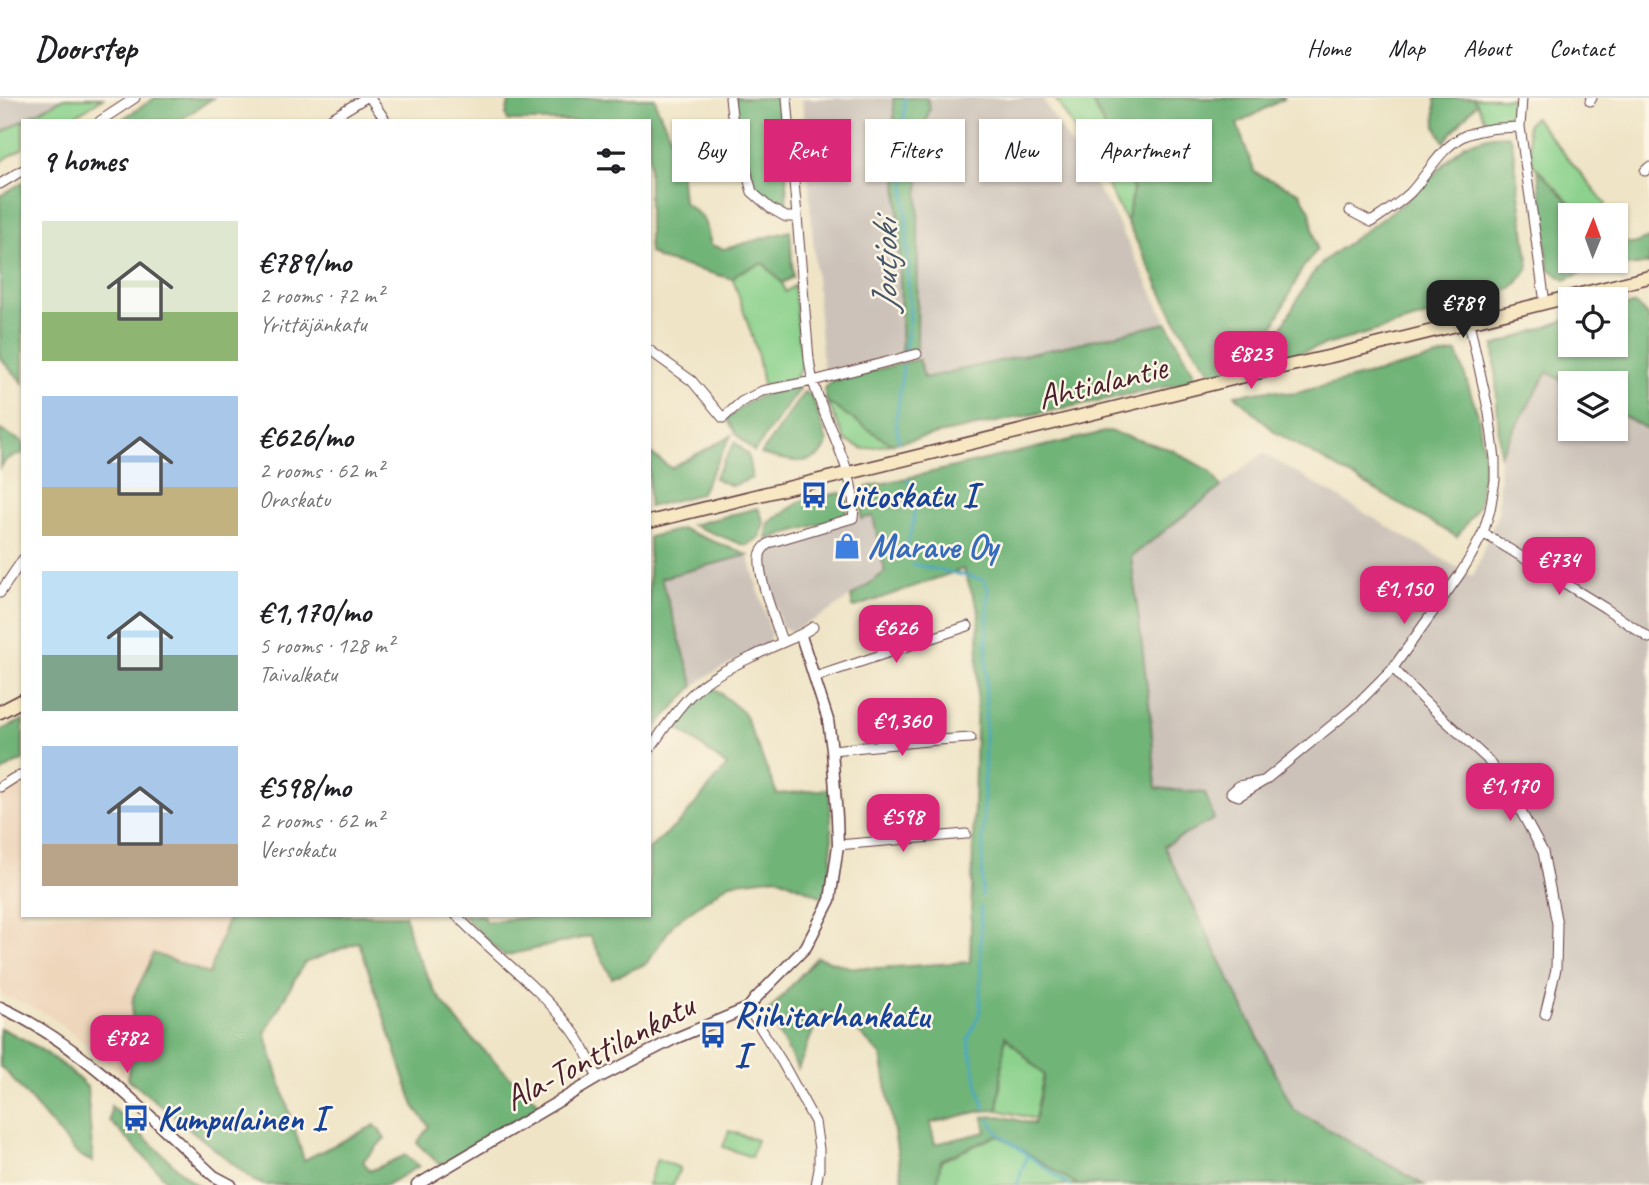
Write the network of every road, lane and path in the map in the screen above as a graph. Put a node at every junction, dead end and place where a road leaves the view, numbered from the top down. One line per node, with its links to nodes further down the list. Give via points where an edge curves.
1 (135, 98): 6 (street)
2 (368, 98): 7 (street); 8 (street)
3 (730, 98): 13 (street, via 752,192 786,217)
4 (787, 98): 13 (street)
5 (1522, 98): 9 (street)
6 (103, 119)
7 (331, 119)
8 (384, 119)
9 (1520, 127): 12 (street, via 1459,139 1410,193 1371,222); 15 (street)
10 (21, 171): 11 (street)
11 (0, 184)
12 (1350, 211)
13 (797, 217): 19 (street)
14 (1649, 277): 15 (main road, Ahtialantie)
15 (1545, 303): 16 (main road, Ahtialantie)
16 (1469, 322): 20 (main road, Ahtialantie); 22 (street, via 1495,458 1492,500)
17 (651, 351): 19 (street, via 692,381 723,418 762,391)
18 (917, 354): 19 (street)
19 (813, 381): 20 (street)
20 (847, 473): 21 (main road, Ahtialantie); 29 (street, via 853,518 769,543 762,550 762,577)
21 (651, 522)
22 (1483, 533): 28 (street); 30 (street, via 1460,574)
23 (21, 562): 24 (street)
24 (0, 593)
25 (968, 626): 31 (street)
26 (813, 627): 27 (street)
27 (801, 636): 29 (street); 31 (street, Ala-Tonttilankatu)
28 (1649, 638)
29 (782, 642): 35 (street, via 712,678 693,693)
30 (1393, 668): 38 (street, via 1353,708); 45 (street, via 1487,759 1543,852 1557,924 1556,969)
31 (815, 677): 36 (street, Ala-Tonttilankatu)
32 (21, 701): 33 (main road)
33 (0, 712)
34 (971, 738): 36 (street)
35 (651, 747)
36 (832, 751): 41 (street, Ala-Tonttilankatu)
37 (21, 776): 39 (street)
38 (1264, 781)
39 (0, 787)
40 (966, 834): 41 (street)
41 (838, 845): 44 (street, Ala-Tonttilankatu, via 830,900 806,947)
42 (458, 917): 46 (street, via 569,1025)
43 (0, 1007): 47 (street, via 89,1062 214,1175)
44 (748, 1008): 46 (street, Ala-Tonttilankatu); 49 (street, via 815,1122 820,1155)
45 (1545, 1014)
46 (598, 1078): 48 (street, Ala-Tonttilankatu)
47 (231, 1185)
48 (417, 1185)
49 (816, 1185)

